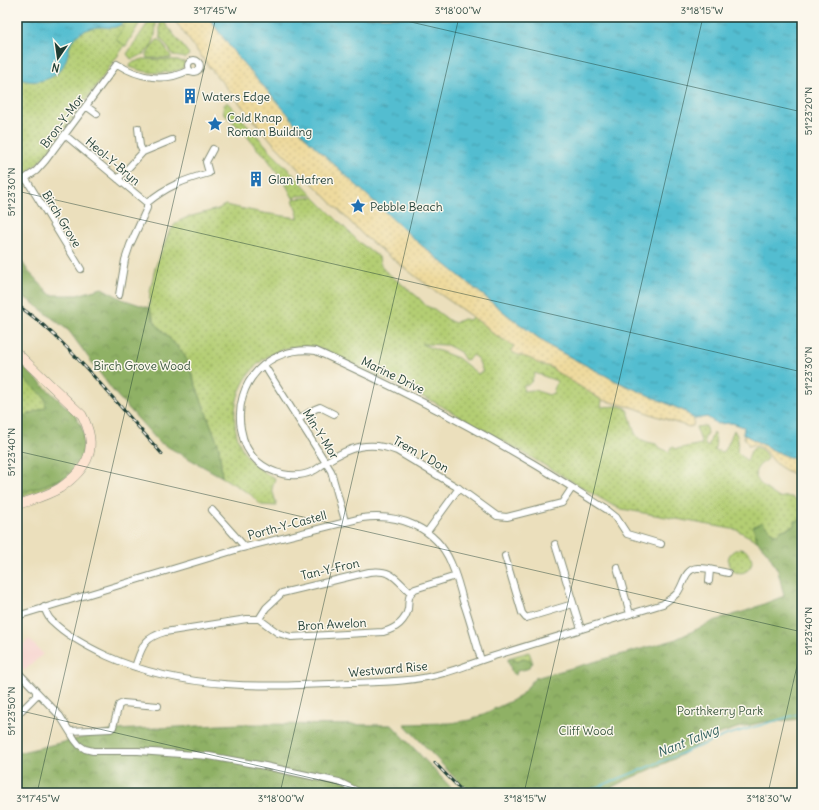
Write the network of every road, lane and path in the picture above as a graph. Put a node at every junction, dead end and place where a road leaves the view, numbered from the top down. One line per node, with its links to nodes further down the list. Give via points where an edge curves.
1 (189, 70): 2 (street, Bron-Y-Mor, via 178,75 157,78 140,75 117,64)
2 (86, 106): 3 (street); 5 (street, Bron-Y-Mor)
3 (97, 114)
4 (138, 128): 8 (street)
5 (65, 135): 9 (street, Bron-Y-Mor, via 45,161); 10 (street, Heol-Y-Bryn)
6 (172, 140): 8 (street)
7 (213, 150): 12 (street, via 206,162 209,173 173,184)
8 (143, 152): 10 (street)
9 (26, 179): 11 (street, Bron-Y-Mor); 13 (street, Birch Grove)
10 (118, 179): 12 (street, Heol-Y-Bryn)
11 (17, 184)
12 (147, 203): 14 (street, via 125,260)
13 (81, 269)
14 (119, 295)
15 (17, 353): 22 (street, via 82,415 91,441 87,460 60,488)
16 (264, 365): 18 (street, Min-Y-Mor); 19 (street, Marine Drive, via 248,383 240,405 239,420 242,433 252,455 277,473 292,476 305,474); 21 (street, Marine Drive, via 277,356 294,351 316,351 431,406 530,461)
17 (334, 414): 18 (street, via 320,407)
18 (299, 419): 19 (street, Min-Y-Mor)
19 (326, 462): 20 (street, Trem Y Don, via 357,447 388,447); 24 (street, Min-Y-Mor, via 336,484)
20 (459, 488): 21 (street, Trem Y Don, via 493,514 507,517 562,503); 25 (street)
21 (572, 488): 27 (street, Marine Drive, via 616,517 627,534)
22 (17, 505)
23 (212, 510): 28 (street)
24 (345, 521): 25 (street, Porth-Y-Castell, via 386,516 400,519); 28 (street, Porth-Y-Castell)
25 (427, 532): 33 (street, Porth-Y-Castell, via 445,552)
26 (555, 544): 36 (street)
27 (661, 544)
28 (245, 548): 37 (street, Porth-Y-Castell)
29 (505, 556): 36 (street, via 522,613 526,618)
30 (617, 567): 38 (street)
31 (710, 570): 32 (street, Westward Rise); 34 (street); 38 (street, Westward Rise, via 698,568 689,571 672,598 663,604)
32 (728, 573)
33 (456, 576): 35 (street); 42 (street, Porth-Y-Castell)
34 (709, 581)
35 (411, 592): 40 (street, Tan-Y-Fron, via 391,574 382,571 369,572 282,593); 40 (street, Bron Awelon, via 405,617 392,630 383,632 291,637)
36 (573, 604): 41 (street)
37 (44, 607): 39 (street, Porth-Y-Castell); 43 (street, Westward Rise, via 51,621 80,642 97,652)
38 (630, 614): 41 (street, Westward Rise)
39 (17, 616)
40 (258, 619): 43 (street, via 153,635 145,642)
41 (581, 629): 42 (street, Westward Rise)
42 (481, 660): 43 (street, Westward Rise, via 421,678 258,687 205,682 162,675)
43 (135, 667)
44 (17, 672): 45 (street)
45 (36, 692): 47 (street, via 36,696); 48 (street, via 60,716)
46 (158, 706): 48 (street, via 123,703 119,705 112,729)
47 (17, 714)
48 (70, 731): 49 (street, via 79,745 93,751 209,756 339,782)
49 (361, 793)

